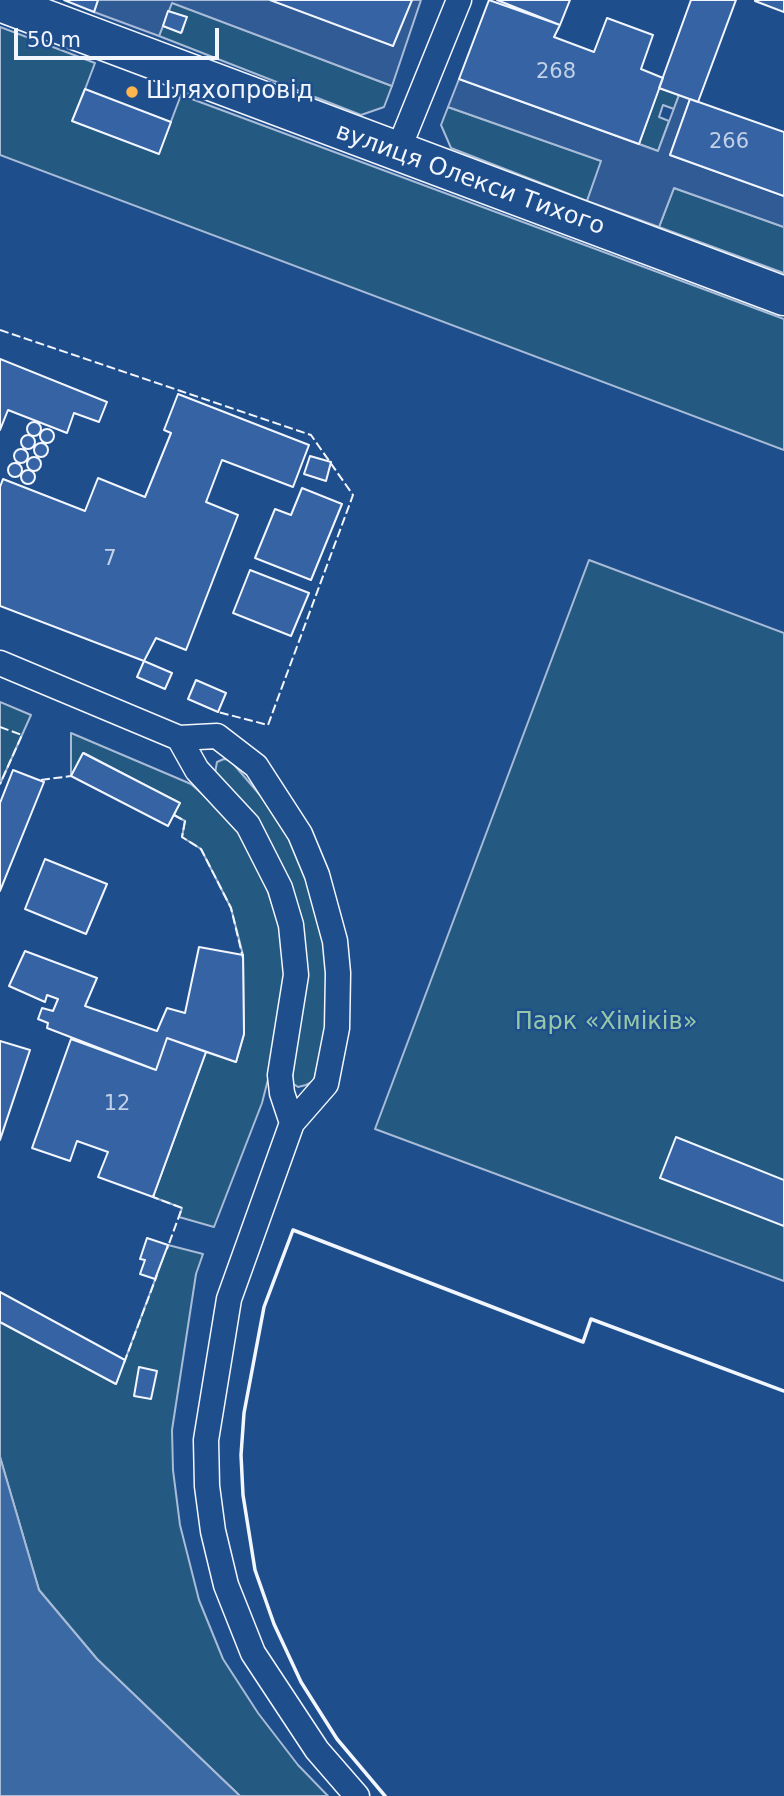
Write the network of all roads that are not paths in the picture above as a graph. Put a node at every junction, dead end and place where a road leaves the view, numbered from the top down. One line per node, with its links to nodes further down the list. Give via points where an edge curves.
1 (459, 0): 3 (street)
2 (0, 2): 3 (main road, вулиця Олекси Тихого)
3 (397, 153): 4 (main road, вулиця Олекси Тихого)
4 (784, 296)
5 (0, 663): 6 (street)
6 (178, 738): 7 (street, via 197,770 248,825 280,888 292,925 296,975 280,1075); 7 (street, via 216,736 256,766 300,834 330,916 338,973 337,1028 326,1084)
7 (292, 1123): 8 (street, via 229,1299 206,1440 207,1486 226,1585 253,1653 317,1750)
8 (357, 1796)

